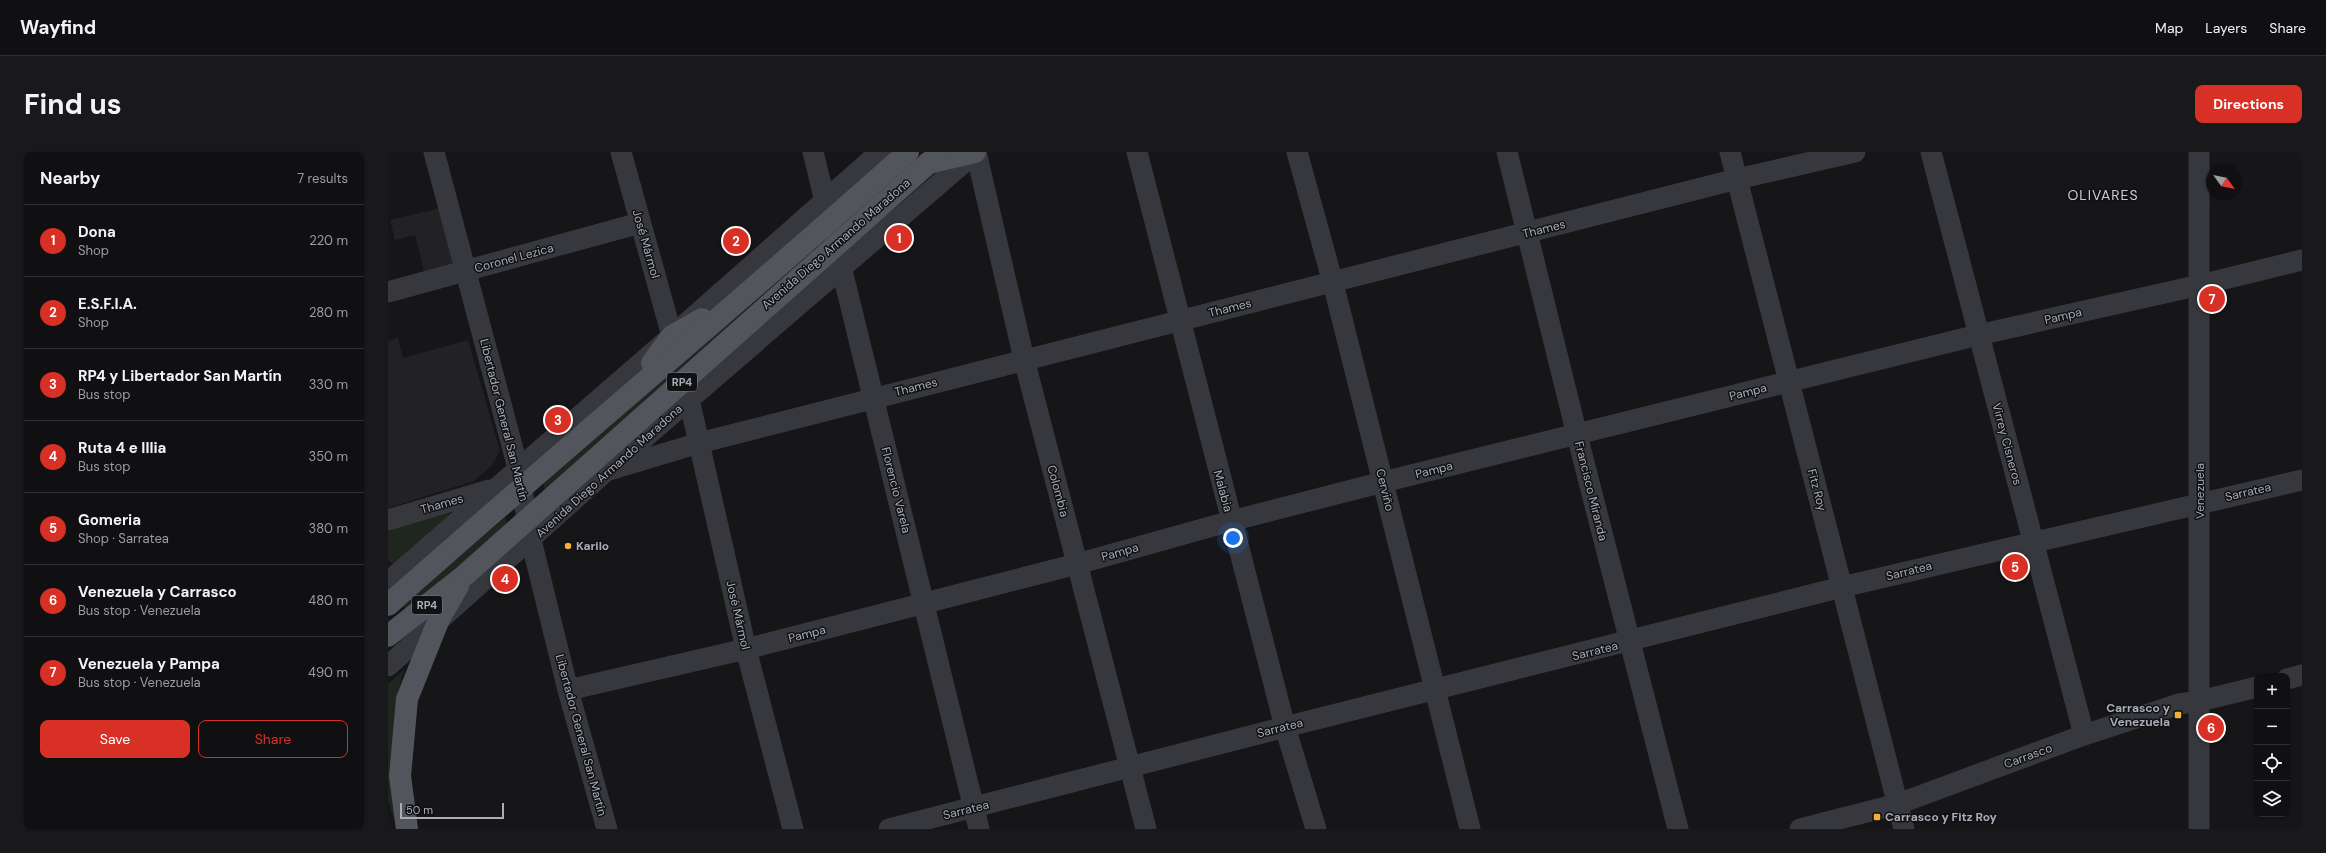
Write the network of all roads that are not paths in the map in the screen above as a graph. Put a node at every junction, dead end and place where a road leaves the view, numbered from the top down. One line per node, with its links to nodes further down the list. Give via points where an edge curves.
1 (434, 152): 23 (street, Libertador General San Martín)
2 (621, 152): 18 (street, José Mármol)
3 (813, 152): 16 (street, Florencio Varela)
4 (880, 152): 16 (street, Avenida Diego Armando Maradona)
5 (908, 152): 17 (main road, Avenida Diego Armando Maradona / RP4)
6 (976, 152): 14 (main road); 22 (street, Avenida Diego Armando Maradona); 31 (street, Colombia)
7 (1137, 152): 28 (street, Malabia)
8 (1297, 152): 24 (street, Cerviño)
9 (1507, 152): 19 (street, Francisco Miranda)
10 (1730, 152): 15 (street, Fitz Roy)
11 (1855, 152): 15 (street, Thames)
12 (1931, 152): 29 (street, Virrey Cisneros)
13 (2199, 152): 25 (street, Venezuela)
14 (935, 158): 20 (main road, Avenida Diego Armando Maradona / RP4)
15 (1737, 179): 19 (street, Thames); 32 (street, Fitz Roy)
16 (826, 198): 17 (street, Florencio Varela); 30 (street, Avenida Diego Armando Maradona)
17 (831, 221): 20 (street, Florencio Varela); 26 (main road, Avenida Diego Armando Maradona / RP4)
18 (640, 223): 23 (street, Coronel Lezica); 30 (street, José Mármol)
19 (1526, 234): 24 (street, Thames); 36 (street, Francisco Miranda)
20 (836, 244): 22 (street, Florencio Varela); 46 (main road, Avenida Diego Armando Maradona / RP4)
21 (2302, 260): 25 (street, Pampa)
22 (841, 268): 34 (street, Florencio Varela); 35 (street, Avenida Diego Armando Maradona)
23 (466, 271): 27 (street, Coronel Lezica); 39 (street, Libertador General San Martín)
24 (1333, 283): 28 (street, Thames); 41 (street, Cerviño)
25 (2200, 285): 29 (street, Pampa); 43 (street, Venezuela)
26 (749, 291): 30 (main road); 33 (main road, Avenida Diego Armando Maradona / RP4)
27 (388, 292)
28 (1179, 320): 31 (street, Thames); 45 (street, Malabia)
29 (1978, 335): 32 (street, Pampa); 47 (street, Virrey Cisneros)
30 (672, 336): 33 (main road); 39 (street, Avenida Diego Armando Maradona)
31 (1024, 359): 34 (street, Thames); 48 (street, Colombia)
32 (1789, 381): 36 (street, Pampa); 51 (street, Fitz Roy)
33 (629, 394): 39 (main road, Avenida Diego Armando Maradona / RP4)
34 (874, 398): 37 (street, Thames); 52 (street, Florencio Varela)
35 (689, 399): 37 (street, José Mármol); 38 (street, Avenida Diego Armando Maradona)
36 (1577, 435): 41 (street, Pampa); 56 (street, Francisco Miranda)
37 (699, 443): 38 (street, Thames); 57 (street, José Mármol)
38 (606, 471): 46 (street, Avenida Diego Armando Maradona)
39 (520, 477): 42 (street, Avenida Diego Armando Maradona); 46 (street, Libertador General San Martín); 53 (main road, Avenida Diego Armando Maradona / RP4)
40 (2302, 480): 43 (street, Sarratea)
41 (1383, 482): 45 (street, Pampa); 63 (street, Cerviño)
42 (496, 488): 44 (street, Thames); 50 (street, Avenida Diego Armando Maradona)
43 (2200, 504): 47 (street, Sarratea); 64 (street, Venezuela)
44 (388, 520)
45 (1231, 520): 48 (street, Pampa); 65 (street, Malabia)
46 (530, 529): 49 (main road, Avenida Diego Armando Maradona / RP4); 54 (street, Avenida Diego Armando Maradona); 62 (street, Libertador General San Martín)
47 (2032, 541): 51 (street, Sarratea); 66 (street, Virrey Cisneros)
48 (1077, 564): 52 (street, Pampa); 67 (street, Colombia)
49 (465, 575): 54 (main road); 55 (main road, Avenida Diego Armando Maradona / RP4)
50 (388, 582)
51 (1842, 587): 56 (street, Sarratea); 68 (street, Fitz Roy)
52 (924, 604): 57 (street, Pampa); 69 (street, Florencio Varela)
53 (388, 605)
54 (439, 619): 58 (street, Avenida Diego Armando Maradona); 70 (main road, via 408,699 400,776)
55 (388, 636)
56 (1630, 642): 63 (street, Sarratea); 78 (street, Francisco Miranda)
57 (746, 649): 62 (street, Pampa); 72 (street, José Mármol)
58 (388, 666)
59 (2302, 675): 60 (street)
60 (2290, 678)
61 (2254, 688): 64 (street, Carrasco)
62 (568, 690): 71 (street, Libertador General San Martín)
63 (1435, 691): 65 (street, Sarratea); 77 (street, Cerviño)
64 (2200, 701): 66 (street, Carrasco, via 2179,704); 81 (street, Venezuela)
65 (1285, 727): 67 (street, Sarratea); 76 (street, Malabia)
66 (2084, 735): 68 (street, Carrasco)
67 (1130, 766): 69 (street, Sarratea); 75 (street, Colombia)
68 (1898, 804): 79 (street, Carrasco); 80 (street, Fitz Roy)
69 (974, 808): 73 (street, Sarratea); 74 (street, Florencio Varela)
70 (407, 829)
71 (607, 829)
72 (793, 829)
73 (889, 829)
74 (979, 829)
75 (1146, 829)
76 (1316, 829)
77 (1470, 829)
78 (1678, 829)
79 (1800, 829)
80 (1904, 829)
81 (2199, 829)

